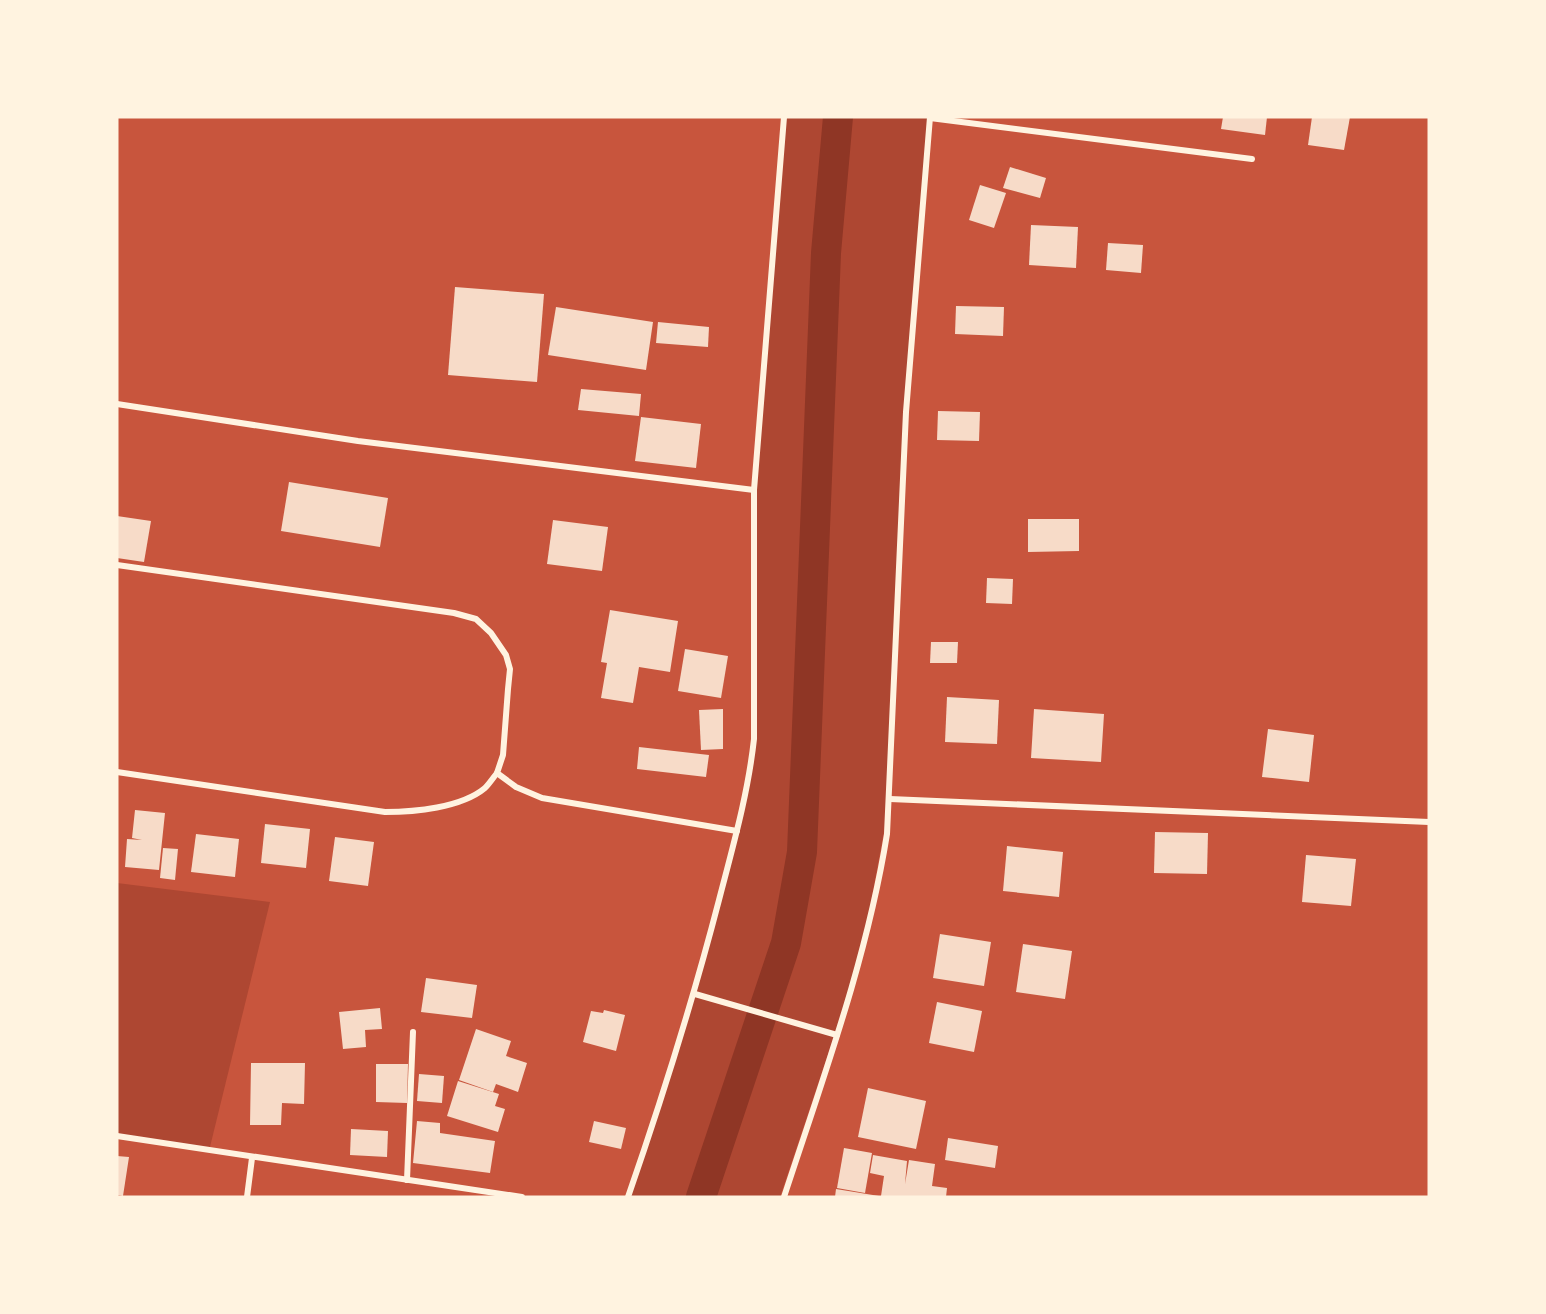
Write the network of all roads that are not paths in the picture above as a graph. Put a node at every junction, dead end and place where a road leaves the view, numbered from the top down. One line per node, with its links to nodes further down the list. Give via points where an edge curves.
1 (784, 117): 5 (street)
2 (930, 118): 3 (street); 9 (street, via 906,412)
3 (1252, 159)
4 (117, 404): 5 (street, via 358,441)
5 (754, 490): 11 (street, via 754,739 750,778)
6 (117, 565): 8 (street, via 476,618 506,655 510,669 503,755)
7 (117, 772): 8 (street, via 385,812 429,809 461,800 484,788)
8 (497, 773): 11 (street, via 516,787 542,798)
9 (890, 799): 10 (street); 14 (street, via 881,874)
10 (1429, 822)
11 (737, 831): 12 (street)
12 (695, 994): 14 (street); 20 (street)
13 (412, 1032): 17 (street)
14 (837, 1035): 21 (street)
15 (117, 1136): 16 (street)
16 (252, 1158): 17 (street); 18 (street)
17 (407, 1180): 19 (street)
18 (246, 1197)
19 (522, 1197)
20 (628, 1197)
21 (784, 1197)

